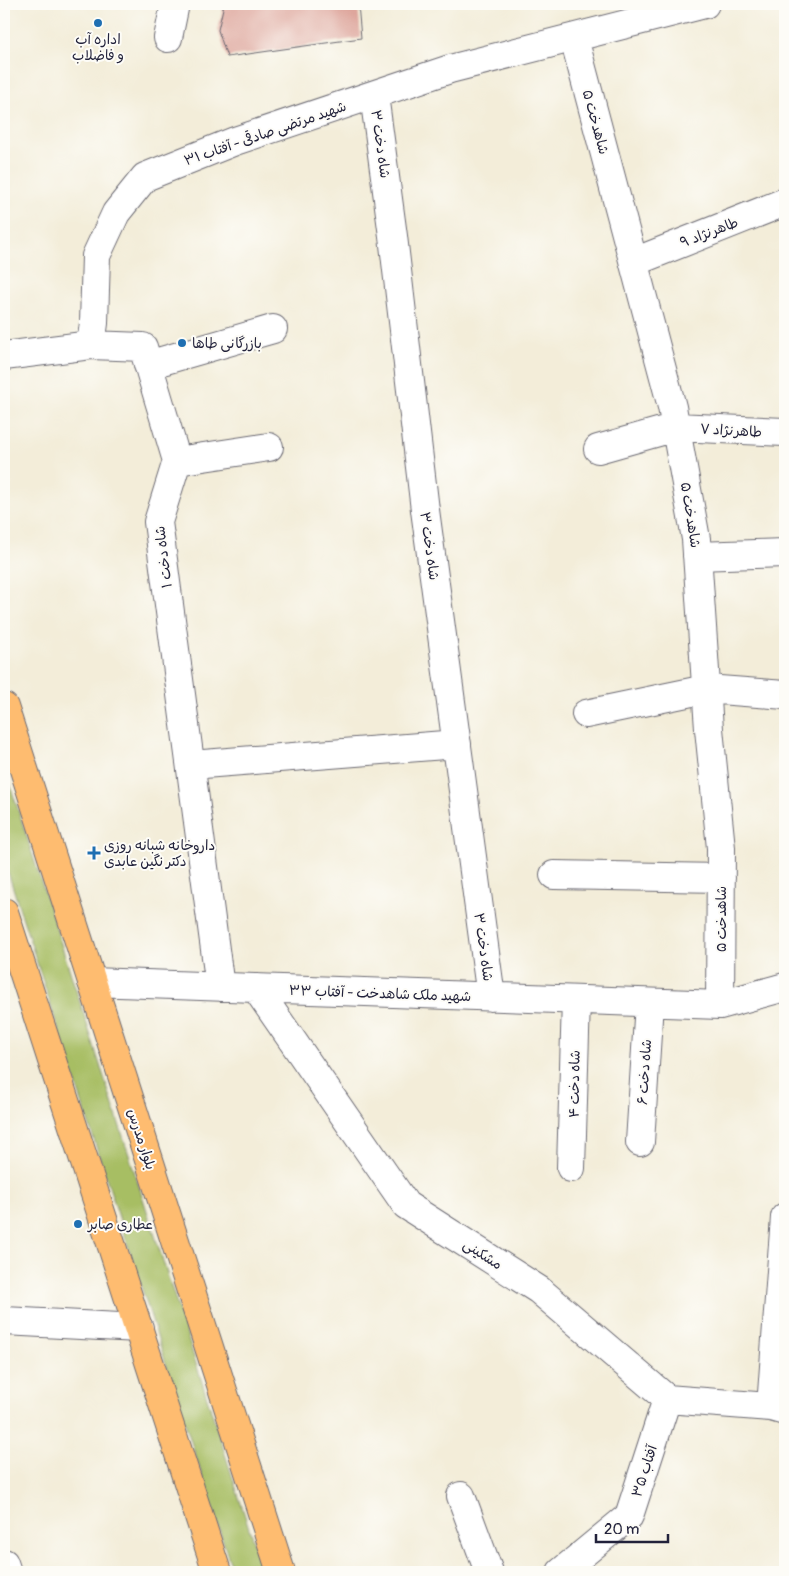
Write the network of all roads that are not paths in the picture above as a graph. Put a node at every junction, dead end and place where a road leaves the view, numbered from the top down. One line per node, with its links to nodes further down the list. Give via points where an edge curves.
1 (176, 4): 3 (street)
2 (705, 4): 4 (street, شهید مرتضی صادقی - آفتاب ۳۱)
3 (168, 38)
4 (574, 38): 5 (street, شهید مرتضی صادقی - آفتاب ۳۱, via 450,69); 7 (street, شاهدخت ۵)
5 (374, 95): 9 (street, شهید مرتضی صادقی - آفتاب ۳۱, via 235,141 145,177 116,213 96,256); 23 (street, شاه دخت ۳)
6 (785, 202): 7 (street, طاهرنژاد ۹)
7 (634, 262): 12 (street, شاهدخت ۵)
8 (273, 330): 11 (street)
9 (91, 345): 10 (street); 11 (street, via 143,347)
10 (4, 356)
11 (148, 365): 16 (street)
12 (676, 427): 13 (street, طاهرنژاد ۷); 15 (street, طاهرنژاد ۷); 18 (street, شاهدخت ۵)
13 (785, 432)
14 (269, 447): 16 (street)
15 (598, 450)
16 (177, 461): 24 (street, شاه دخت ۱, via 158,522)
17 (785, 553): 18 (street)
18 (697, 556): 19 (street, شاهدخت ۵)
19 (706, 690): 20 (street); 22 (street); 26 (street, شاهدخت ۵)
20 (785, 695)
21 (4, 706): 28 (main road, بلوار مدرس)
22 (586, 714)
23 (457, 744): 24 (street); 32 (street, شاه دخت ۳)
24 (190, 765): 29 (street, شاه دخت ۱)
25 (554, 875): 26 (street)
26 (721, 878): 35 (street, شاهدخت ۵)
27 (4, 912): 40 (main road)
28 (92, 982): 29 (street, شهید ملک شاهدخت - آفتاب ۳۳); 47 (main road, بلوار مدرس)
29 (220, 987): 31 (street, شهید ملک شاهدخت - آفتاب ۳۳)
30 (785, 987): 35 (street, شهید ملک شاهدخت - آفتاب ۳۳)
31 (256, 988): 32 (street, شهید ملک شاهدخت - آفتاب ۳۳); 41 (street, مشکینی, via 406,1205 539,1290)
32 (491, 997): 33 (street, شهید ملک شاهدخت - آفتاب ۳۳)
33 (576, 1000): 34 (street, شهید ملک شاهدخت - آفتاب ۳۳); 37 (street, شاه دخت ۴)
34 (649, 1003): 35 (street, شهید ملک شاهدخت - آفتاب ۳۳); 36 (street, شاه دخت ۶)
35 (720, 1005)
36 (640, 1142)
37 (571, 1168)
38 (785, 1218): 42 (street)
39 (4, 1321): 40 (street)
40 (138, 1328): 46 (main road)
41 (667, 1399): 42 (street); 49 (street, آفتاب ۳۵, via 630,1516)
42 (778, 1409)
43 (461, 1496): 48 (street)
44 (4, 1563): 45 (street)
45 (7, 1572)
46 (217, 1572)
47 (281, 1572)
48 (489, 1572)
49 (561, 1572)

